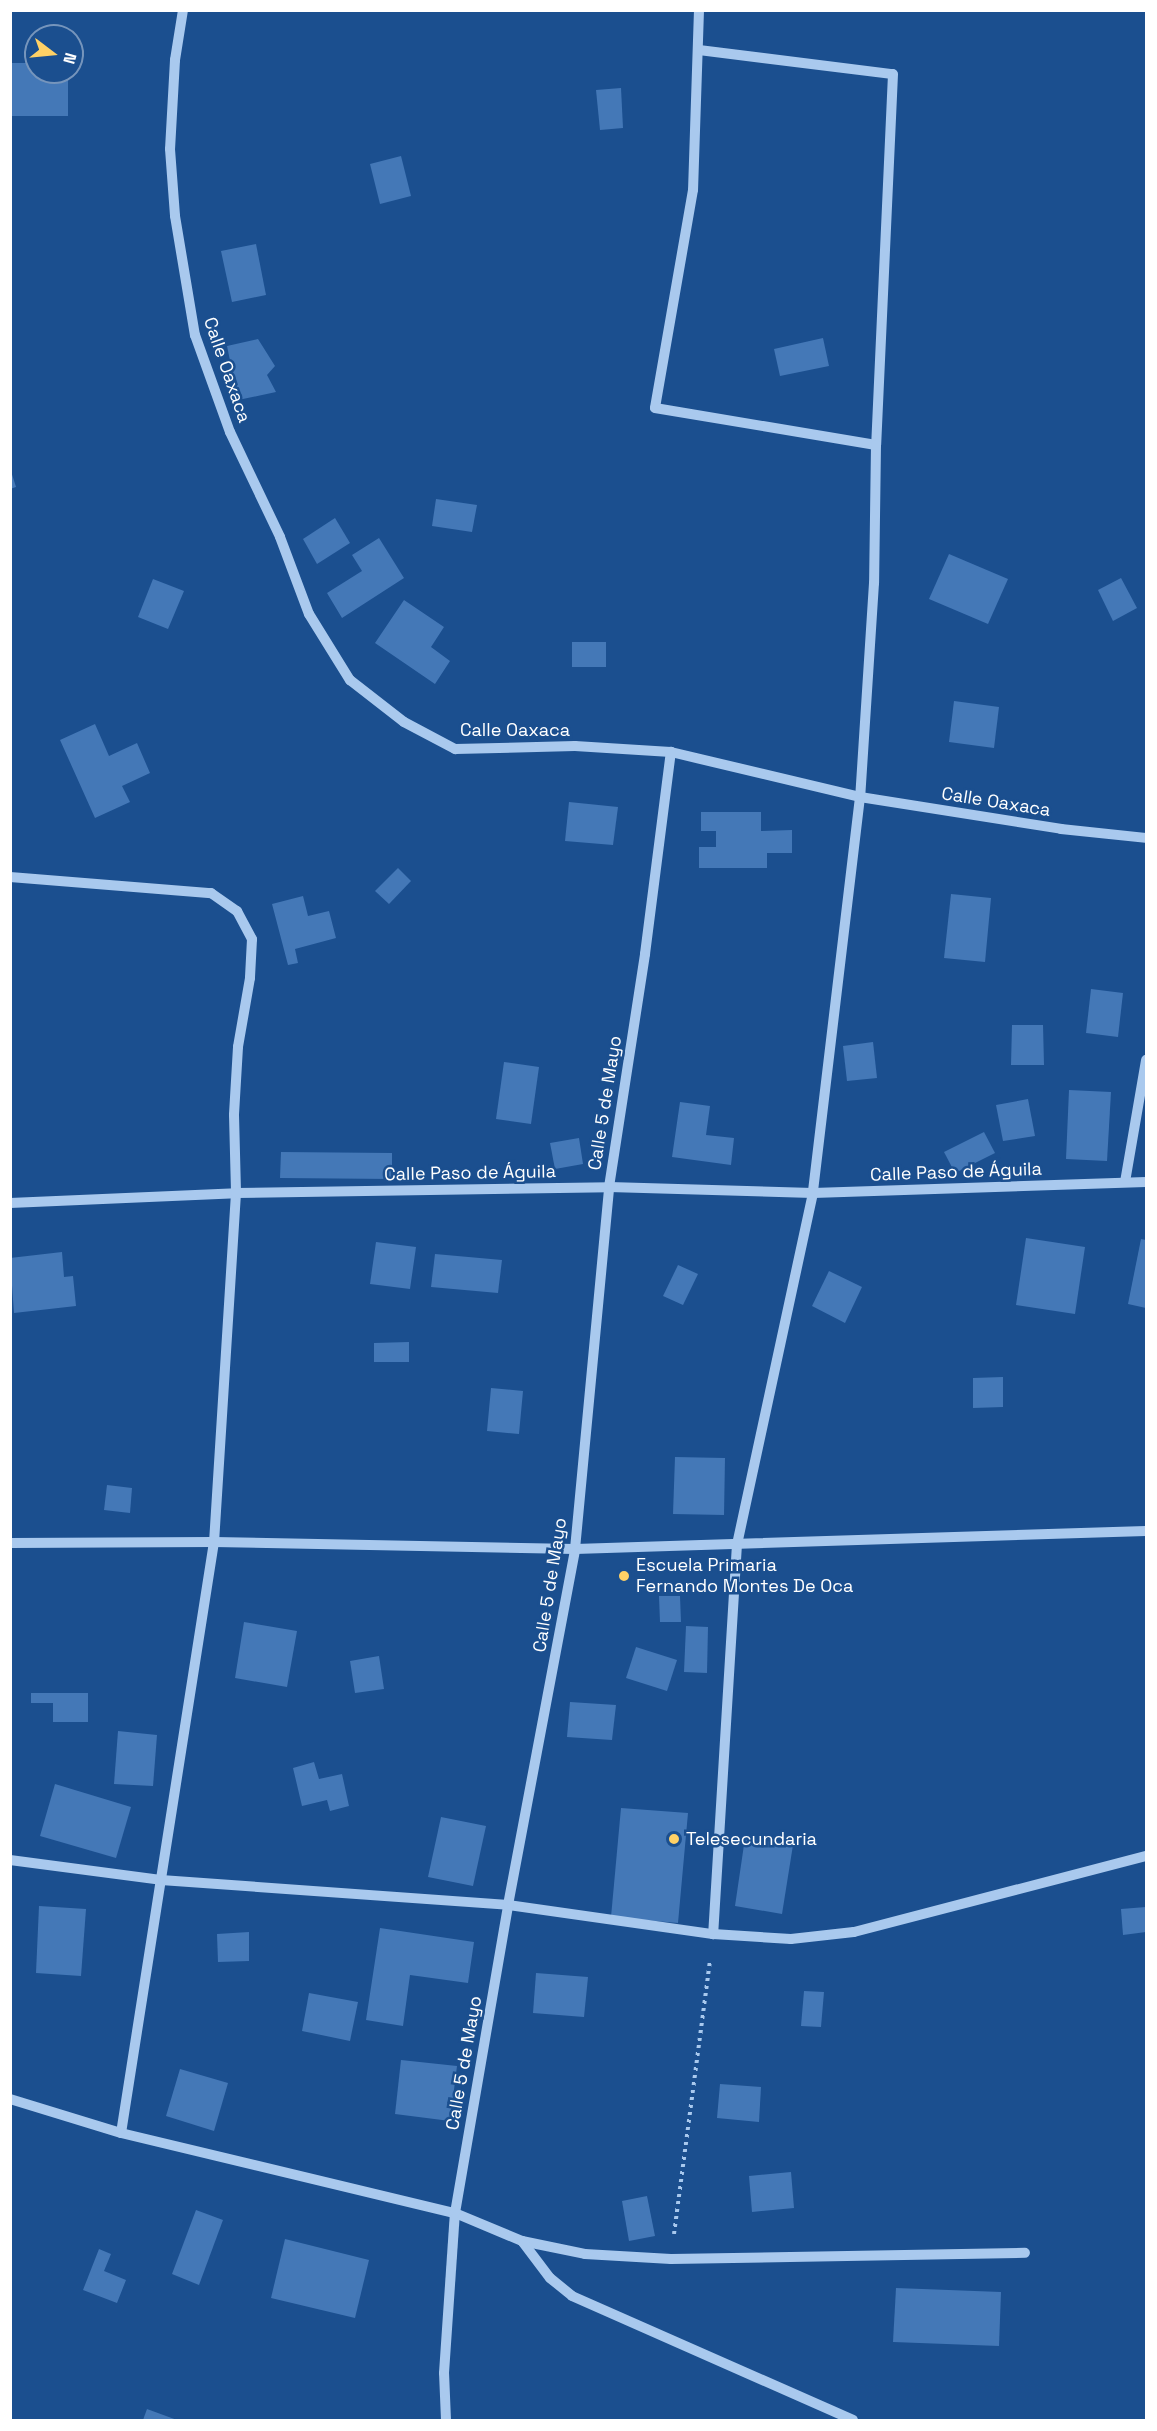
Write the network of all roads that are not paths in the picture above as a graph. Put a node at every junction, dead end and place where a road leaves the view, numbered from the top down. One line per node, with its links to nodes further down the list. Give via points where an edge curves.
1 (183, 10): 5 (street, Calle Oaxaca, via 175,60 170,149 175,216 195,335 230,432 280,537 309,614 350,680 404,722 455,749 575,746)
2 (699, 10): 3 (street)
3 (699, 50): 4 (street, via 893,74); 4 (street, via 693,190 655,408)
4 (876, 445): 6 (street, via 874,583)
5 (670, 752): 6 (street, Calle Oaxaca); 12 (street, Calle 5 de Mayo, via 645,954)
6 (860, 797): 7 (street, Calle Oaxaca, via 1061,829); 14 (street)
7 (1146, 838)
8 (10, 877): 13 (street, via 211,893 237,911 252,939 250,978 238,1047 234,1115)
9 (1146, 1060): 10 (street)
10 (1125, 1182): 11 (street, Calle Paso de Águila); 14 (street, Calle Paso de Águila)
11 (1146, 1182)
12 (609, 1187): 13 (street, Calle Paso de Águila); 14 (street, Calle Paso de Águila); 20 (street, Calle 5 de Mayo)
13 (236, 1193): 15 (street, Calle Paso de Águila); 17 (street)
14 (813, 1193): 19 (street)
15 (10, 1203)
16 (1146, 1531): 19 (street)
17 (214, 1542): 18 (street); 20 (street); 23 (street)
18 (10, 1543)
19 (737, 1544): 20 (street); 25 (street)
20 (575, 1549): 24 (street, Calle 5 de Mayo)
21 (1146, 1856): 25 (street, via 854,1932 792,1939)
22 (10, 1860): 23 (street)
23 (161, 1880): 24 (street); 27 (street)
24 (508, 1905): 25 (street); 28 (street, Calle 5 de Mayo)
25 (713, 1934)
26 (10, 2099): 27 (street)
27 (121, 2133): 28 (street)
28 (455, 2212): 29 (street); 31 (street, Calle 5 de Mayo, via 444,2373)
29 (522, 2241): 30 (street, via 585,2254 671,2259); 32 (street, via 550,2278 572,2296)
30 (1025, 2253)
31 (446, 2421)
32 (853, 2421)

